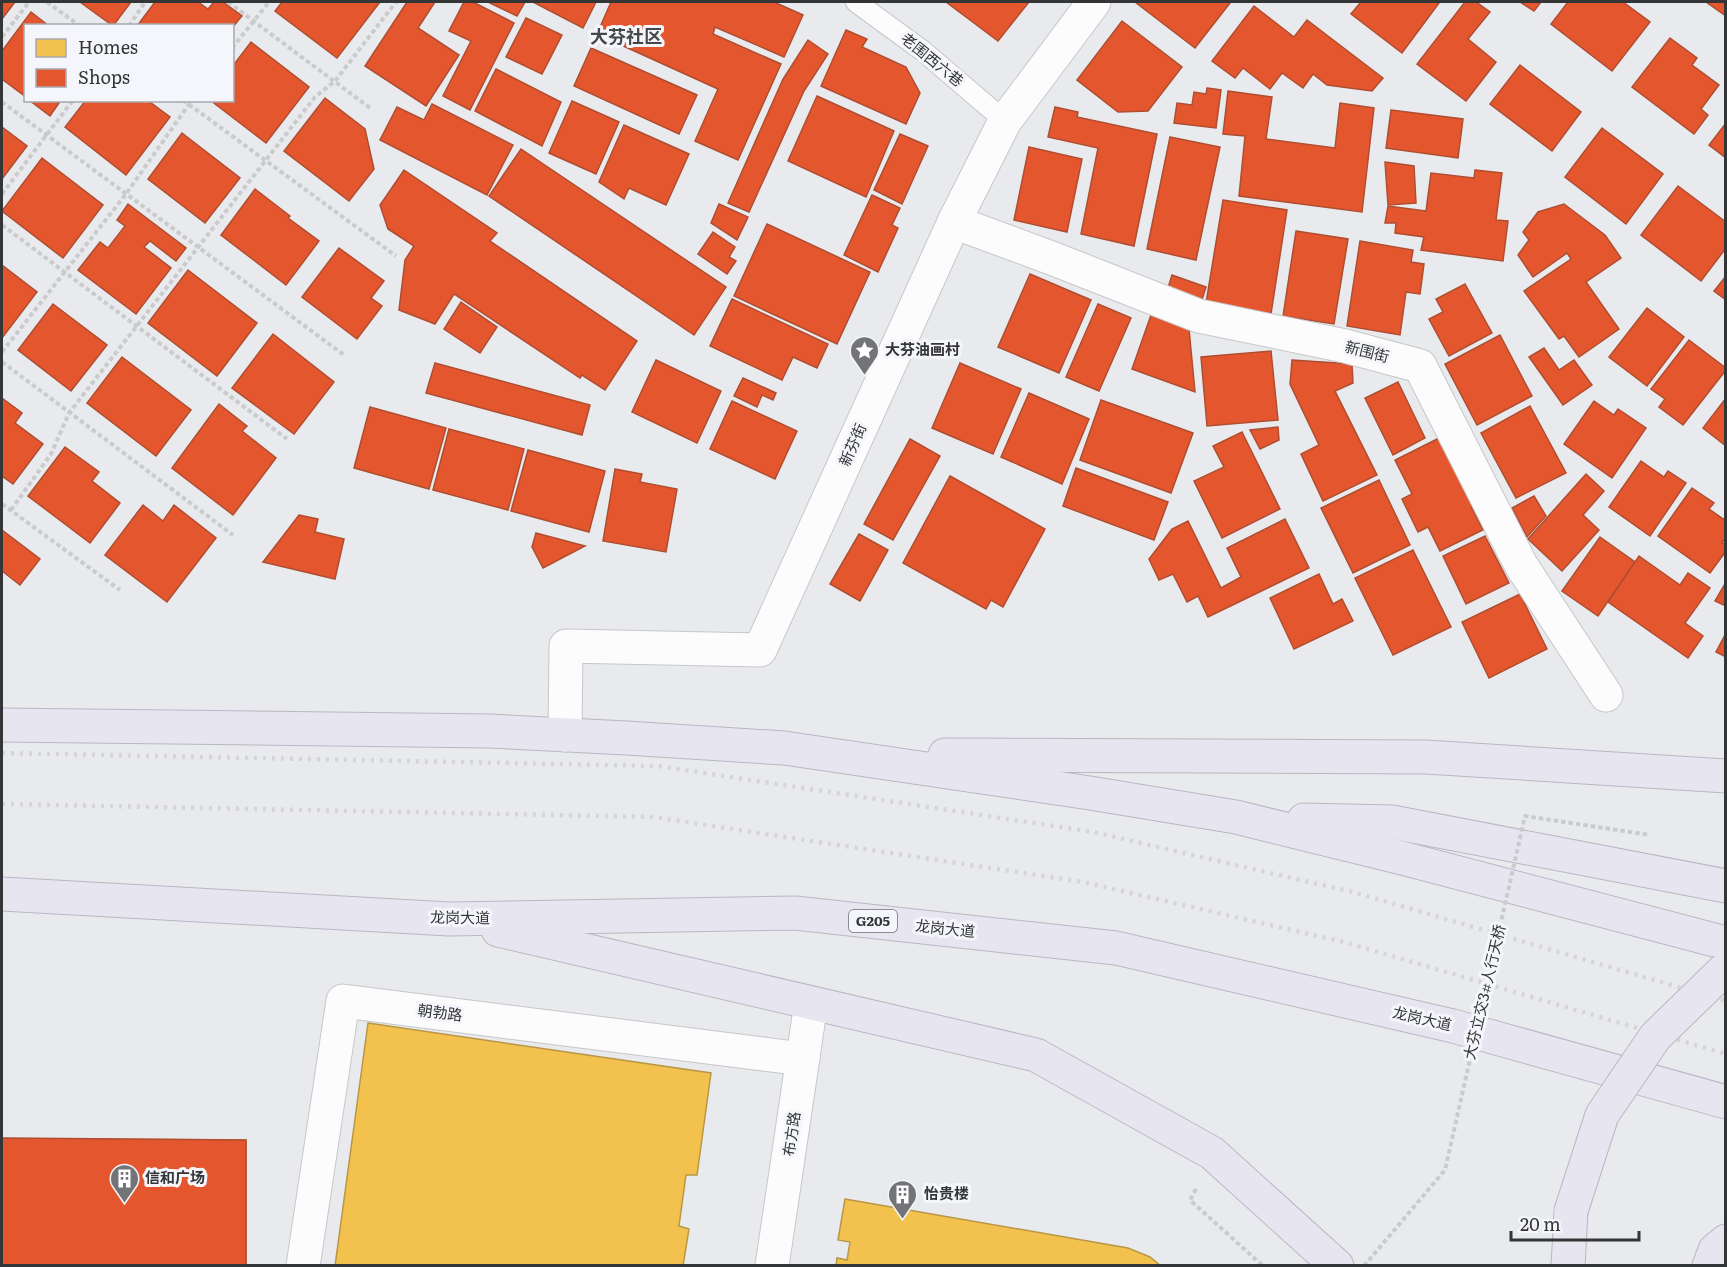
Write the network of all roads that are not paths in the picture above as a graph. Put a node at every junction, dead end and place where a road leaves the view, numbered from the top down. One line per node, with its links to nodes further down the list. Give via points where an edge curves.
1 (856, 2): 3 (lane, 老围西六巷, via 923,51)
2 (1093, 2): 3 (street, 新芬街)
3 (1005, 121): 4 (street, 新芬街)
4 (954, 222): 5 (street, 新围街, via 1199,316 1346,346 1420,366 1521,565); 7 (street, 新芬街, via 760,650 566,646)
5 (1606, 695)
6 (2, 725): 7 (highway)
7 (565, 735): 8 (highway)
8 (828, 754): 9 (highway, via 1426,757); 10 (highway)
9 (1725, 776)
10 (1236, 817): 11 (highway, via 1392,822); 14 (highway)
11 (1725, 886)
12 (2, 894): 13 (highway, 龙岗大道 / G205)
13 (449, 919): 16 (highway); 18 (highway, 龙岗大道 / G205, via 795,913 1116,948 1453,1026)
14 (1725, 943)
15 (1725, 968): 23 (highway, bridge, via 1655,1036 1602,1115 1571,1211)
16 (811, 1003): 17 (street, 布方路); 22 (highway, via 1036,1055 1212,1153)
17 (803, 1059): 20 (street, 朝勃路, via 343,1001); 21 (street, 布方路)
18 (1725, 1102)
19 (1725, 1240): 24 (highway, via 1715,1250)
20 (303, 1266)
21 (772, 1266)
22 (1337, 1266)
23 (1568, 1266)
24 (1709, 1266)

